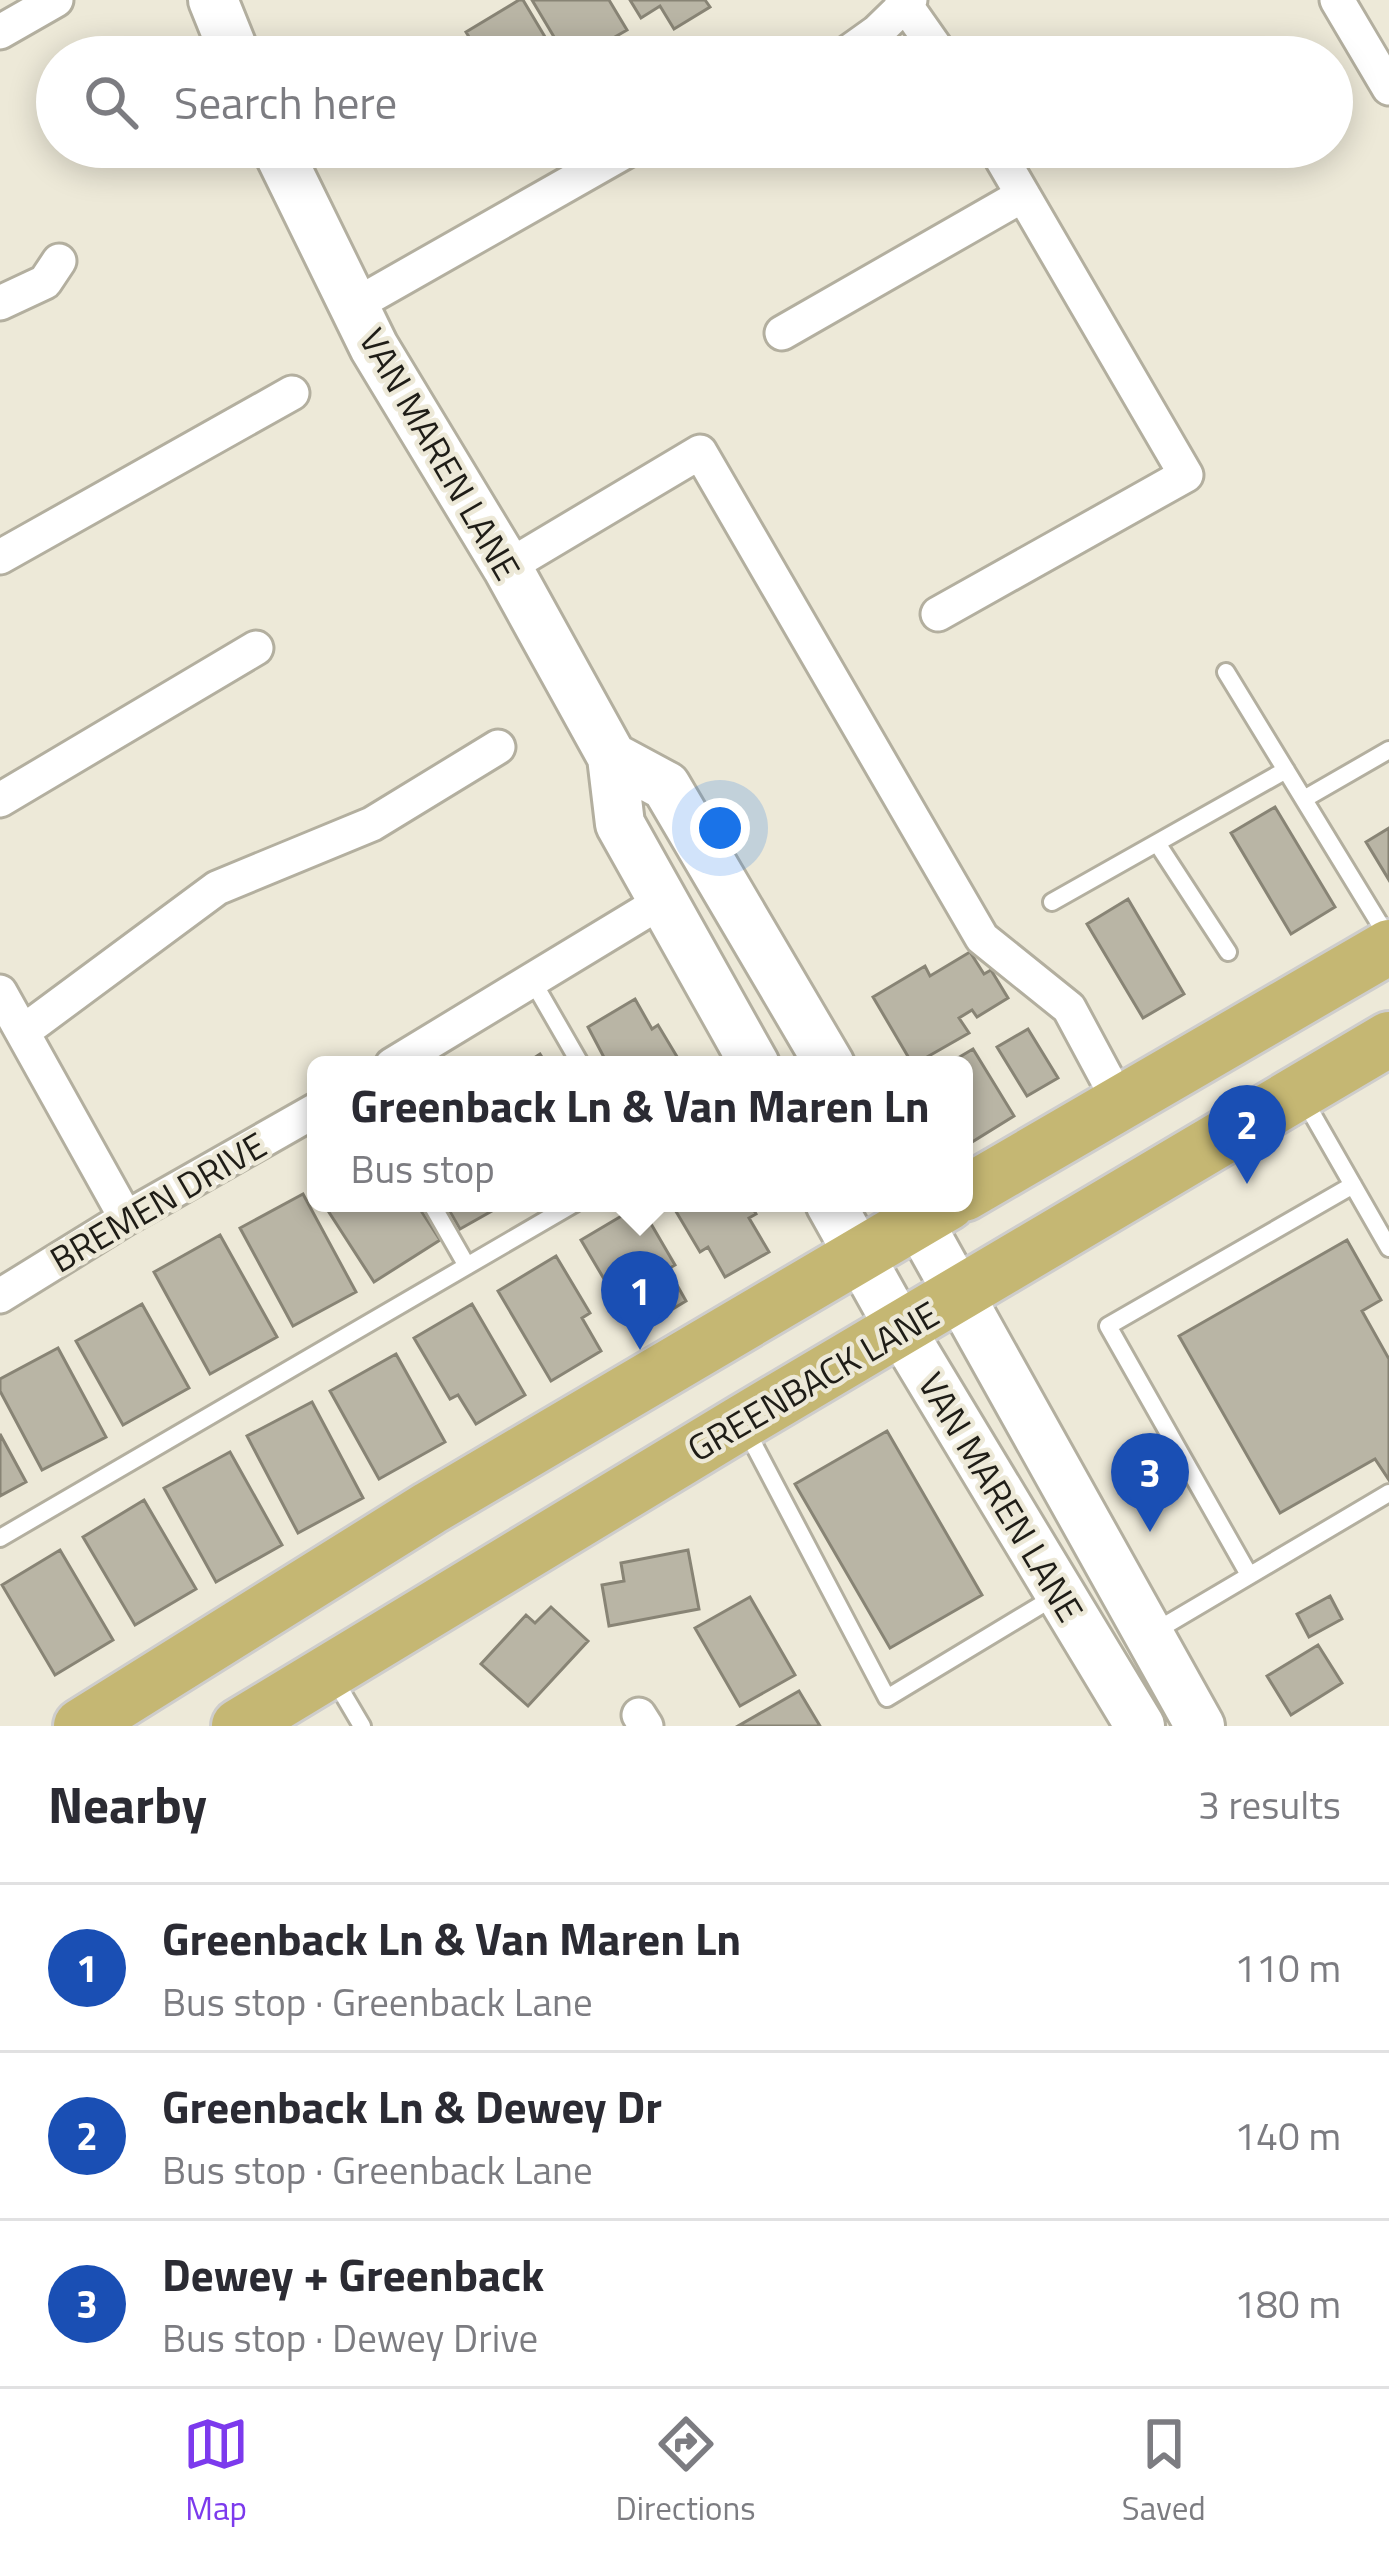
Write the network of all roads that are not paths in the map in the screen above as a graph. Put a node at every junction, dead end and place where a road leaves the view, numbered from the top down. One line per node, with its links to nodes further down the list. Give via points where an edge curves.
1 (56, 0): 5 (street)
2 (213, 0): 6 (main road)
3 (1337, 0): 9 (street)
4 (906, 1): 7 (street); 8 (street)
5 (0, 32)
6 (228, 36)
7 (871, 36)
8 (929, 36)
9 (1389, 88)
10 (286, 168): 16 (main road, VAN MAREN LANE)
11 (596, 168): 16 (street)
12 (1007, 168): 13 (street)
13 (1023, 195): 17 (street); 21 (street, via 1186,475)
14 (59, 262): 15 (street, via 45,282)
15 (0, 303)
16 (355, 305): 20 (main road, VAN MAREN LANE)
17 (782, 333)
18 (292, 393): 19 (street)
19 (0, 556)
20 (507, 567): 26 (main road, VAN MAREN LANE); 44 (street, via 700,452 982,938 1069,1008)
21 (938, 614)
22 (256, 648): 29 (street)
23 (1226, 672): 27 (lane)
24 (498, 747): 37 (street, via 372,824 218,888)
25 (1389, 750): 28 (lane)
26 (612, 757): 31 (main road, VAN MAREN LANE, via 620,824); 42 (main road, via 665,786)
27 (1286, 770): 28 (lane); 30 (lane)
28 (1304, 799): 33 (lane)
29 (0, 800)
30 (1157, 843): 32 (lane); 34 (lane)
31 (664, 900): 35 (street); 41 (main road, VAN MAREN LANE)
32 (1052, 902)
33 (1389, 944): 44 (main road)
34 (1228, 952)
35 (532, 980): 39 (street); 40 (lane)
36 (0, 992): 37 (street)
37 (24, 1031): 53 (street)
38 (1389, 1039): 43 (main road, GREENBACK LANE)
39 (407, 1056)
40 (576, 1056)
41 (750, 1056)
42 (825, 1056)
43 (1300, 1093): 47 (lane); 57 (main road, GREENBACK LANE)
44 (1120, 1103): 46 (main road)
45 (307, 1115): 53 (street, BREMEN DRIVE)
46 (973, 1184)
47 (1353, 1185): 54 (lane); 63 (lane, via 1108,1326)
48 (435, 1212): 56 (lane)
49 (559, 1212): 56 (lane)
50 (835, 1212): 55 (main road, VAN MAREN LANE)
51 (924, 1212): 55 (main road)
52 (937, 1212): 57 (main road)
53 (126, 1218): 58 (street, BREMEN DRIVE)
54 (1389, 1248)
55 (858, 1253): 59 (main road, VAN MAREN LANE); 67 (main road)
56 (467, 1266): 62 (lane)
57 (958, 1295): 59 (main road, GREENBACK LANE); 65 (main road)
58 (0, 1296)
59 (901, 1330): 60 (main road, GREENBACK LANE); 64 (main road, VAN MAREN LANE)
60 (742, 1421): 64 (lane, via 887,1698); 66 (main road, GREENBACK LANE)
61 (1389, 1493): 63 (lane)
62 (0, 1538)
63 (1249, 1573): 65 (lane)
64 (1060, 1594): 70 (main road, VAN MAREN LANE)
65 (1148, 1636): 71 (main road)
66 (329, 1671): 68 (main road, GREENBACK LANE); 69 (lane)
67 (81, 1726)
68 (239, 1726)
69 (362, 1726)
70 (1140, 1726)
71 (1200, 1726)

